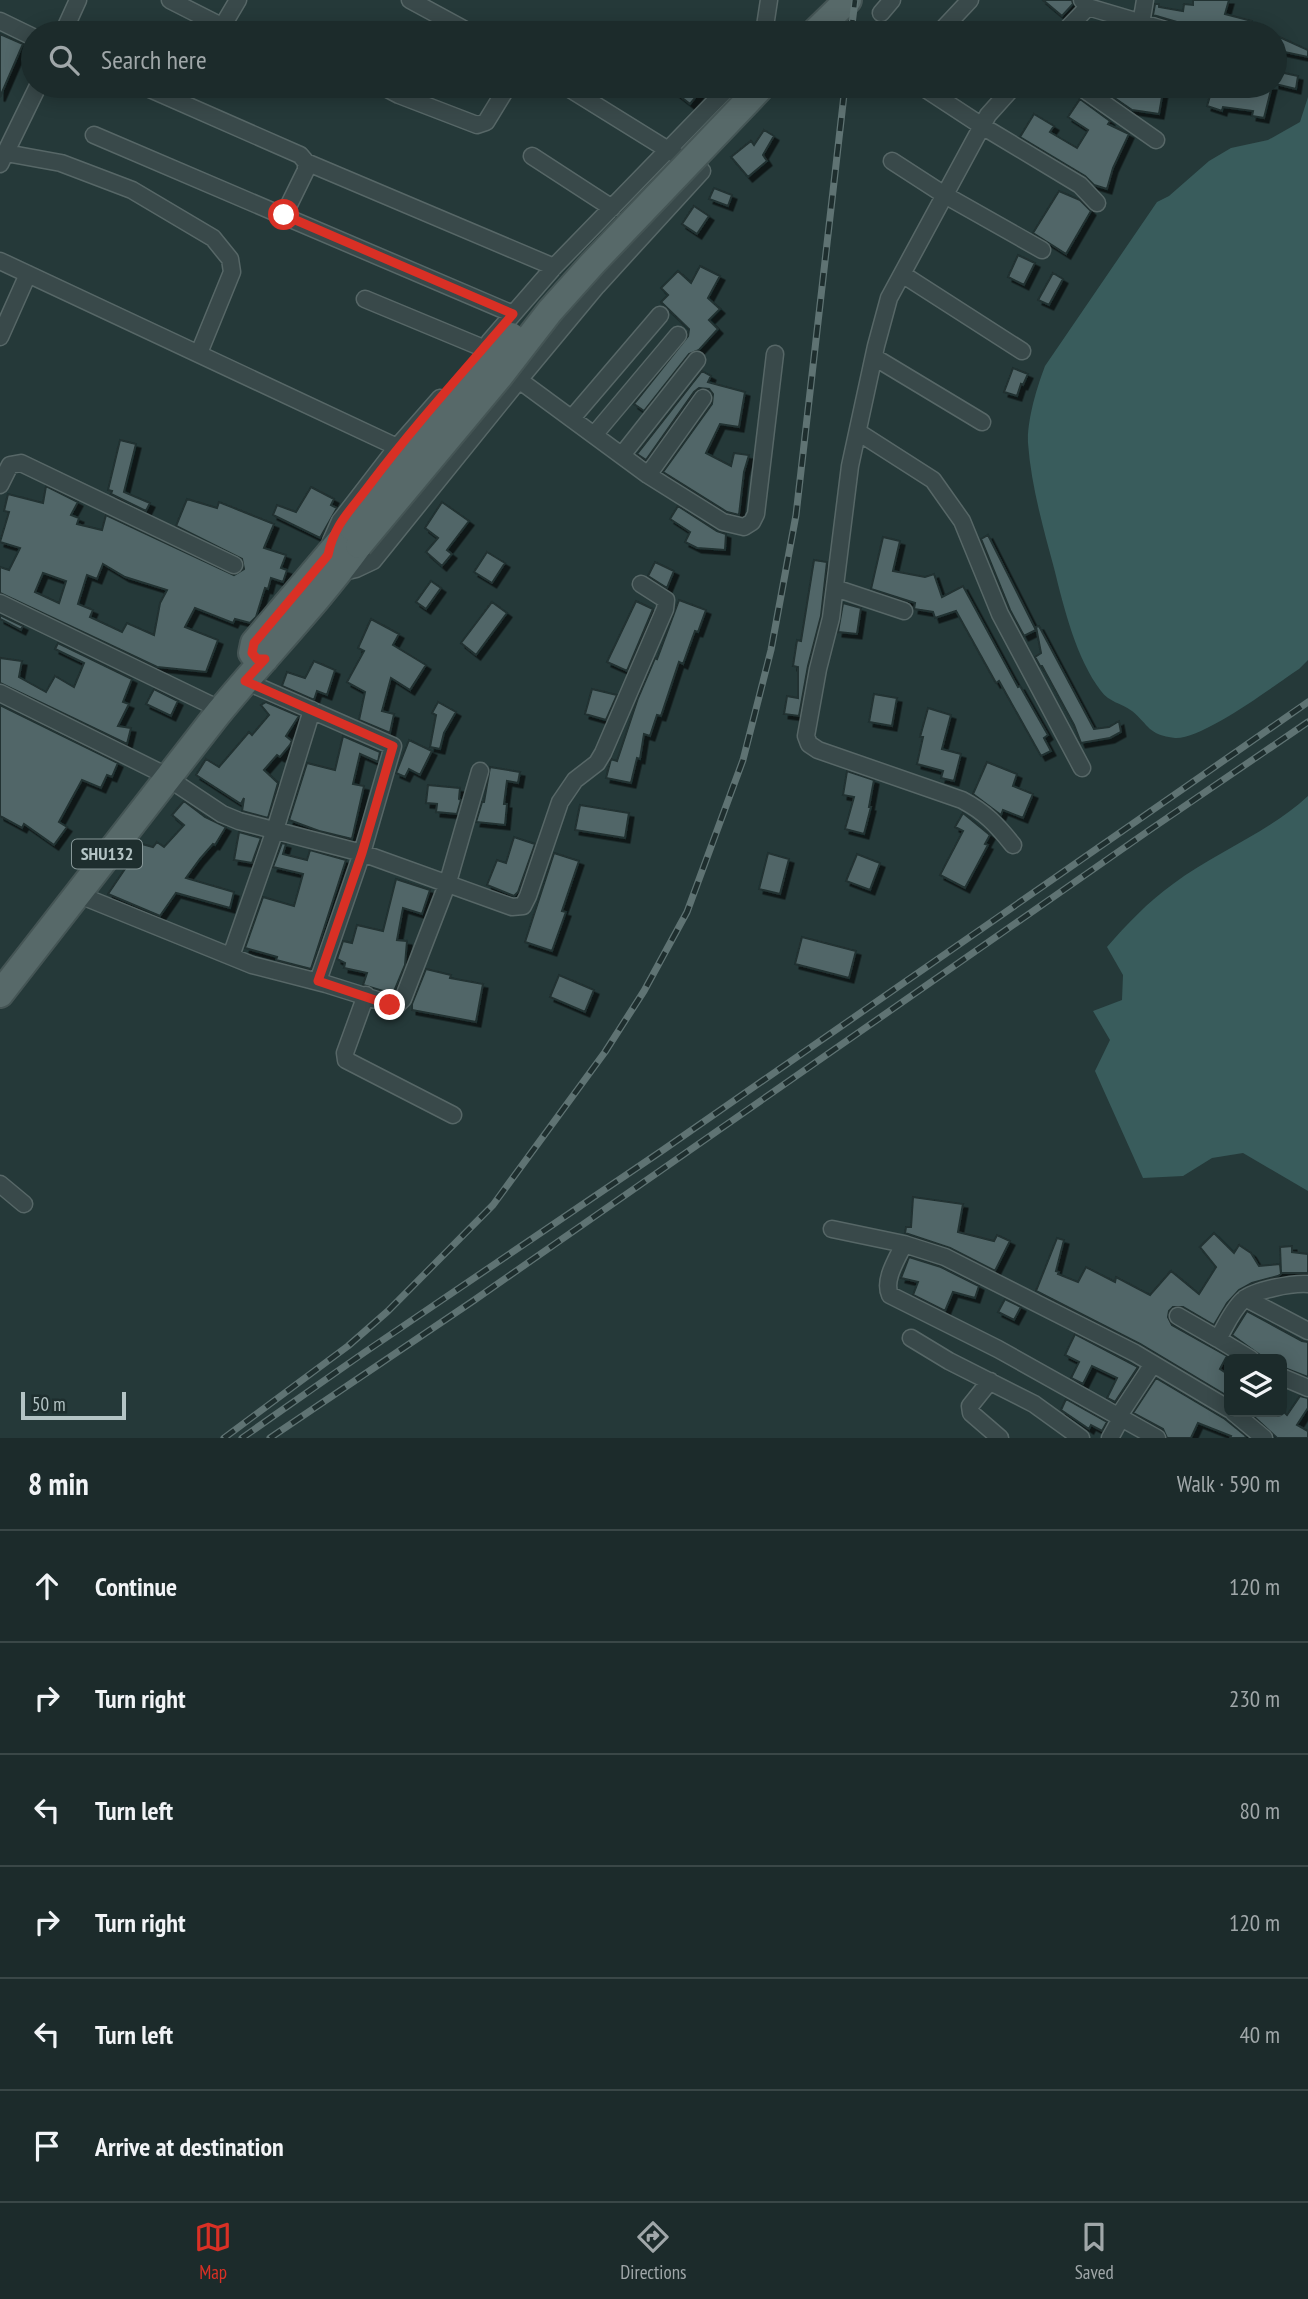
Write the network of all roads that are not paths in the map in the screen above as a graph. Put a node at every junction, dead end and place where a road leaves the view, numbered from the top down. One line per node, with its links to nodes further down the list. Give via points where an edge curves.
1 (78, 0): 14 (street)
2 (170, 0): 15 (street)
3 (238, 0): 16 (street)
4 (769, 0): 18 (street)
5 (826, 0): 19 (main road)
6 (848, 0): 20 (main road)
7 (892, 0): 12 (street)
8 (970, 0): 21 (street)
9 (1145, 0): 24 (street)
10 (422, 3): 17 (street)
11 (1085, 4): 22 (street); 23 (street)
12 (881, 13)
13 (0, 21): 25 (street)
14 (68, 21)
15 (211, 21)
16 (231, 21)
17 (451, 21)
18 (766, 21)
19 (805, 21)
20 (826, 21)
21 (950, 21)
22 (1072, 21)
23 (1133, 21)
24 (1142, 21)
25 (21, 31)
26 (32, 98): 42 (street)
27 (170, 98): 44 (street, via 300,155)
28 (407, 98): 29 (street, via 477,125 486,122)
29 (501, 98)
30 (584, 98): 40 (street)
31 (719, 98): 40 (street)
32 (727, 98): 75 (main road, SHU132, bridge, via 593,238 457,397)
33 (751, 98): 75 (main road, SHU132, bridge, via 558,302 499,377)
34 (939, 98): 37 (street)
35 (1003, 98): 37 (street)
36 (1096, 98): 39 (street)
37 (982, 127): 45 (street); 46 (street, via 1080,185)
38 (94, 135): 48 (street)
39 (1156, 140)
40 (669, 150): 47 (street); 65 (street, via 702,171)
41 (532, 156): 47 (street)
42 (3, 159): 61 (street, via 61,163 132,190 214,238 230,259 232,272)
43 (892, 161): 45 (street)
44 (306, 162): 48 (street); 51 (street)
45 (943, 194): 49 (street); 53 (street)
46 (1097, 203)
47 (612, 208): 51 (street)
48 (284, 215): 55 (street)
49 (1042, 250)
50 (0, 261): 52 (street)
51 (554, 267): 55 (street)
52 (28, 274): 58 (street); 61 (street)
53 (902, 274): 60 (street); 63 (street, via 889,298)
54 (365, 299): 59 (street)
55 (513, 314): 59 (street)
56 (660, 315): 67 (street)
57 (678, 335): 70 (street)
58 (0, 337)
59 (484, 348): 71 (street)
60 (1022, 351)
61 (199, 353): 71 (street)
62 (775, 355): 73 (street, via 752,522 744,527 723,522)
63 (874, 357): 68 (street); 69 (street)
64 (697, 360): 72 (street)
65 (519, 380): 67 (street); 76 (street, via 373,561 356,569)
66 (703, 398): 73 (street)
67 (572, 418): 70 (street)
68 (982, 422)
69 (858, 432): 79 (street); 87 (street, via 933,480 962,521 1000,614)
70 (594, 435): 72 (street)
71 (397, 447): 76 (street, via 340,521 331,542)
72 (622, 454): 73 (street)
73 (648, 475)
74 (0, 485): 77 (street, via 10,465 21,463)
75 (353, 539): 76 (main road, SHU132)
76 (334, 564): 82 (main road, SHU132)
77 (234, 565)
78 (641, 584): 93 (street, via 666,600 665,609 603,753 575,780 561,802 523,906 512,907)
79 (835, 588): 81 (street); 91 (street, via 806,736 809,744 971,804 993,820)
80 (0, 603): 85 (street)
81 (904, 611)
82 (259, 651): 83 (main road, SHU132); 85 (main road)
83 (245, 681): 86 (street); 89 (main road, SHU132)
84 (0, 693): 89 (street)
85 (209, 704): 89 (main road)
86 (312, 709): 90 (street); 92 (street, via 393,746)
87 (1082, 768)
88 (480, 771): 93 (street)
89 (163, 775): 90 (street, via 222,814); 94 (main road, SHU132); 96 (main road)
90 (275, 830): 92 (street); 95 (street)
91 (1013, 845)
92 (362, 853): 93 (street); 97 (street)
93 (448, 883): 99 (street, via 400,1004 390,1005)
94 (77, 894): 95 (street); 98 (main road, SHU132)
95 (231, 957): 97 (street)
96 (0, 976)
97 (318, 981): 99 (street)
98 (0, 994)
99 (366, 995): 100 (street, via 346,1060)
100 (453, 1115)
101 (0, 1184): 102 (street)
102 (24, 1204)
103 (832, 1229): 104 (street)
104 (904, 1244): 112 (street, via 945,1257); 118 (street, via 888,1280 890,1295)
105 (1308, 1284): 106 (street, via 1295,1283)
106 (1245, 1297): 108 (street); 110 (street)
107 (1178, 1316): 110 (street)
108 (1308, 1331)
109 (911, 1338): 114 (street)
110 (1218, 1339): 111 (street)
111 (1243, 1354)
112 (1153, 1364): 116 (street); 118 (street)
113 (1287, 1379): 115 (street)
114 (990, 1381): 119 (street, via 970,1406 971,1413); 120 (street, via 1034,1404)
115 (1308, 1388)
116 (1224, 1406)
117 (1239, 1417): 123 (street)
118 (1120, 1418): 121 (street); 122 (street)
119 (1000, 1438)
120 (1081, 1438)
121 (1110, 1438)
122 (1157, 1438)
123 (1264, 1438)

